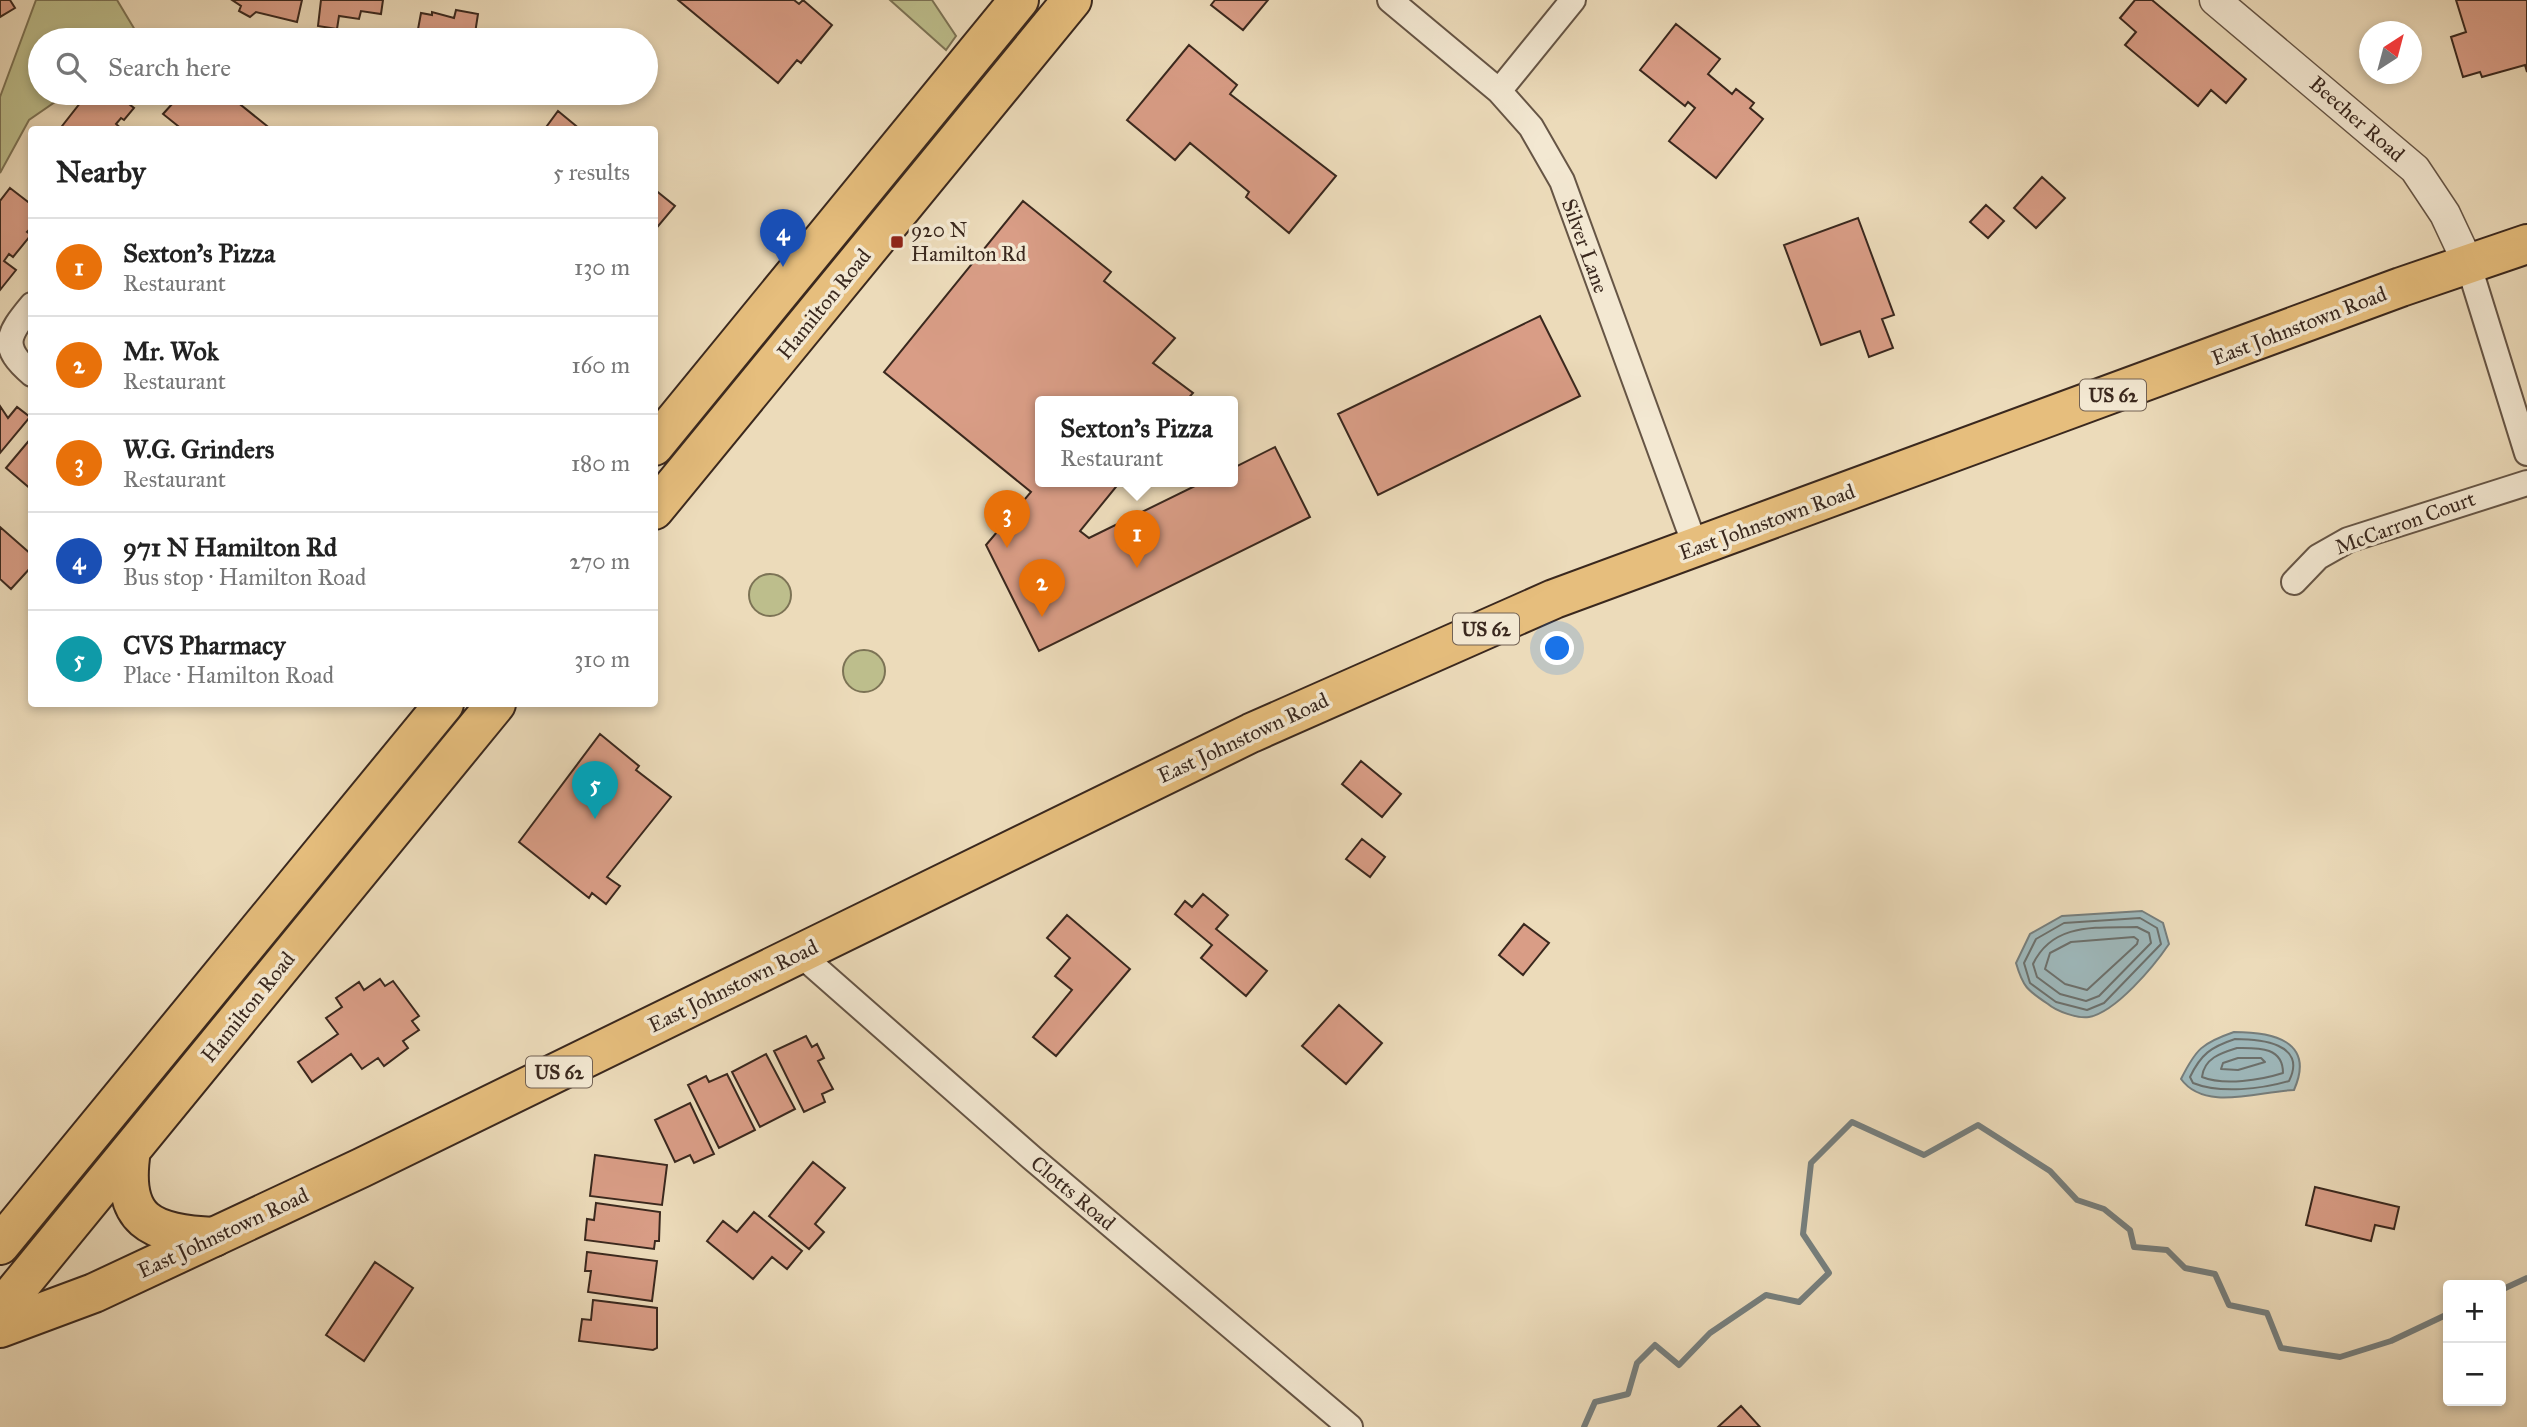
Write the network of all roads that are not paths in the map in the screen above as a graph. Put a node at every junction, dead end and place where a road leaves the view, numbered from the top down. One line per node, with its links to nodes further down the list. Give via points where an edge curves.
1 (1072, 0): 14 (main road, Hamilton Road)
2 (1390, 0): 6 (street, Silver Lane)
3 (1573, 0): 6 (street)
4 (2216, 0): 8 (street, Beecher Road, via 2415,169 2445,214)
5 (1006, 4): 11 (main road, Hamilton Road)
6 (1499, 91): 15 (street, Silver Lane, via 1531,127 1562,181)
7 (2527, 244): 8 (main road, East Johnstown Road / US 62)
8 (2468, 263): 12 (street); 15 (main road, East Johnstown Road / US 62)
9 (28, 310): 10 (street, via 10,334 14,359)
10 (28, 371)
11 (658, 441)
12 (2527, 453)
13 (2527, 483): 16 (street, McCarron Court, via 2348,540 2318,557)
14 (658, 505)
15 (1696, 548): 19 (main road, East Johnstown Road / US 62, via 1554,599 1251,733)
16 (2294, 582)
17 (442, 707): 22 (main road, Hamilton Road)
18 (485, 707): 20 (main road, Hamilton Road)
19 (800, 954): 21 (main road, East Johnstown Road / US 62); 25 (street, Clotts Road)
20 (131, 1150): 21 (main road, via 128,1173 136,1210 156,1228 173,1235); 23 (main road, Hamilton Road)
21 (214, 1237): 24 (main road, East Johnstown Road / US 62, via 94,1293)
22 (0, 1245)
23 (0, 1310)
24 (0, 1328)
25 (1350, 1427)

